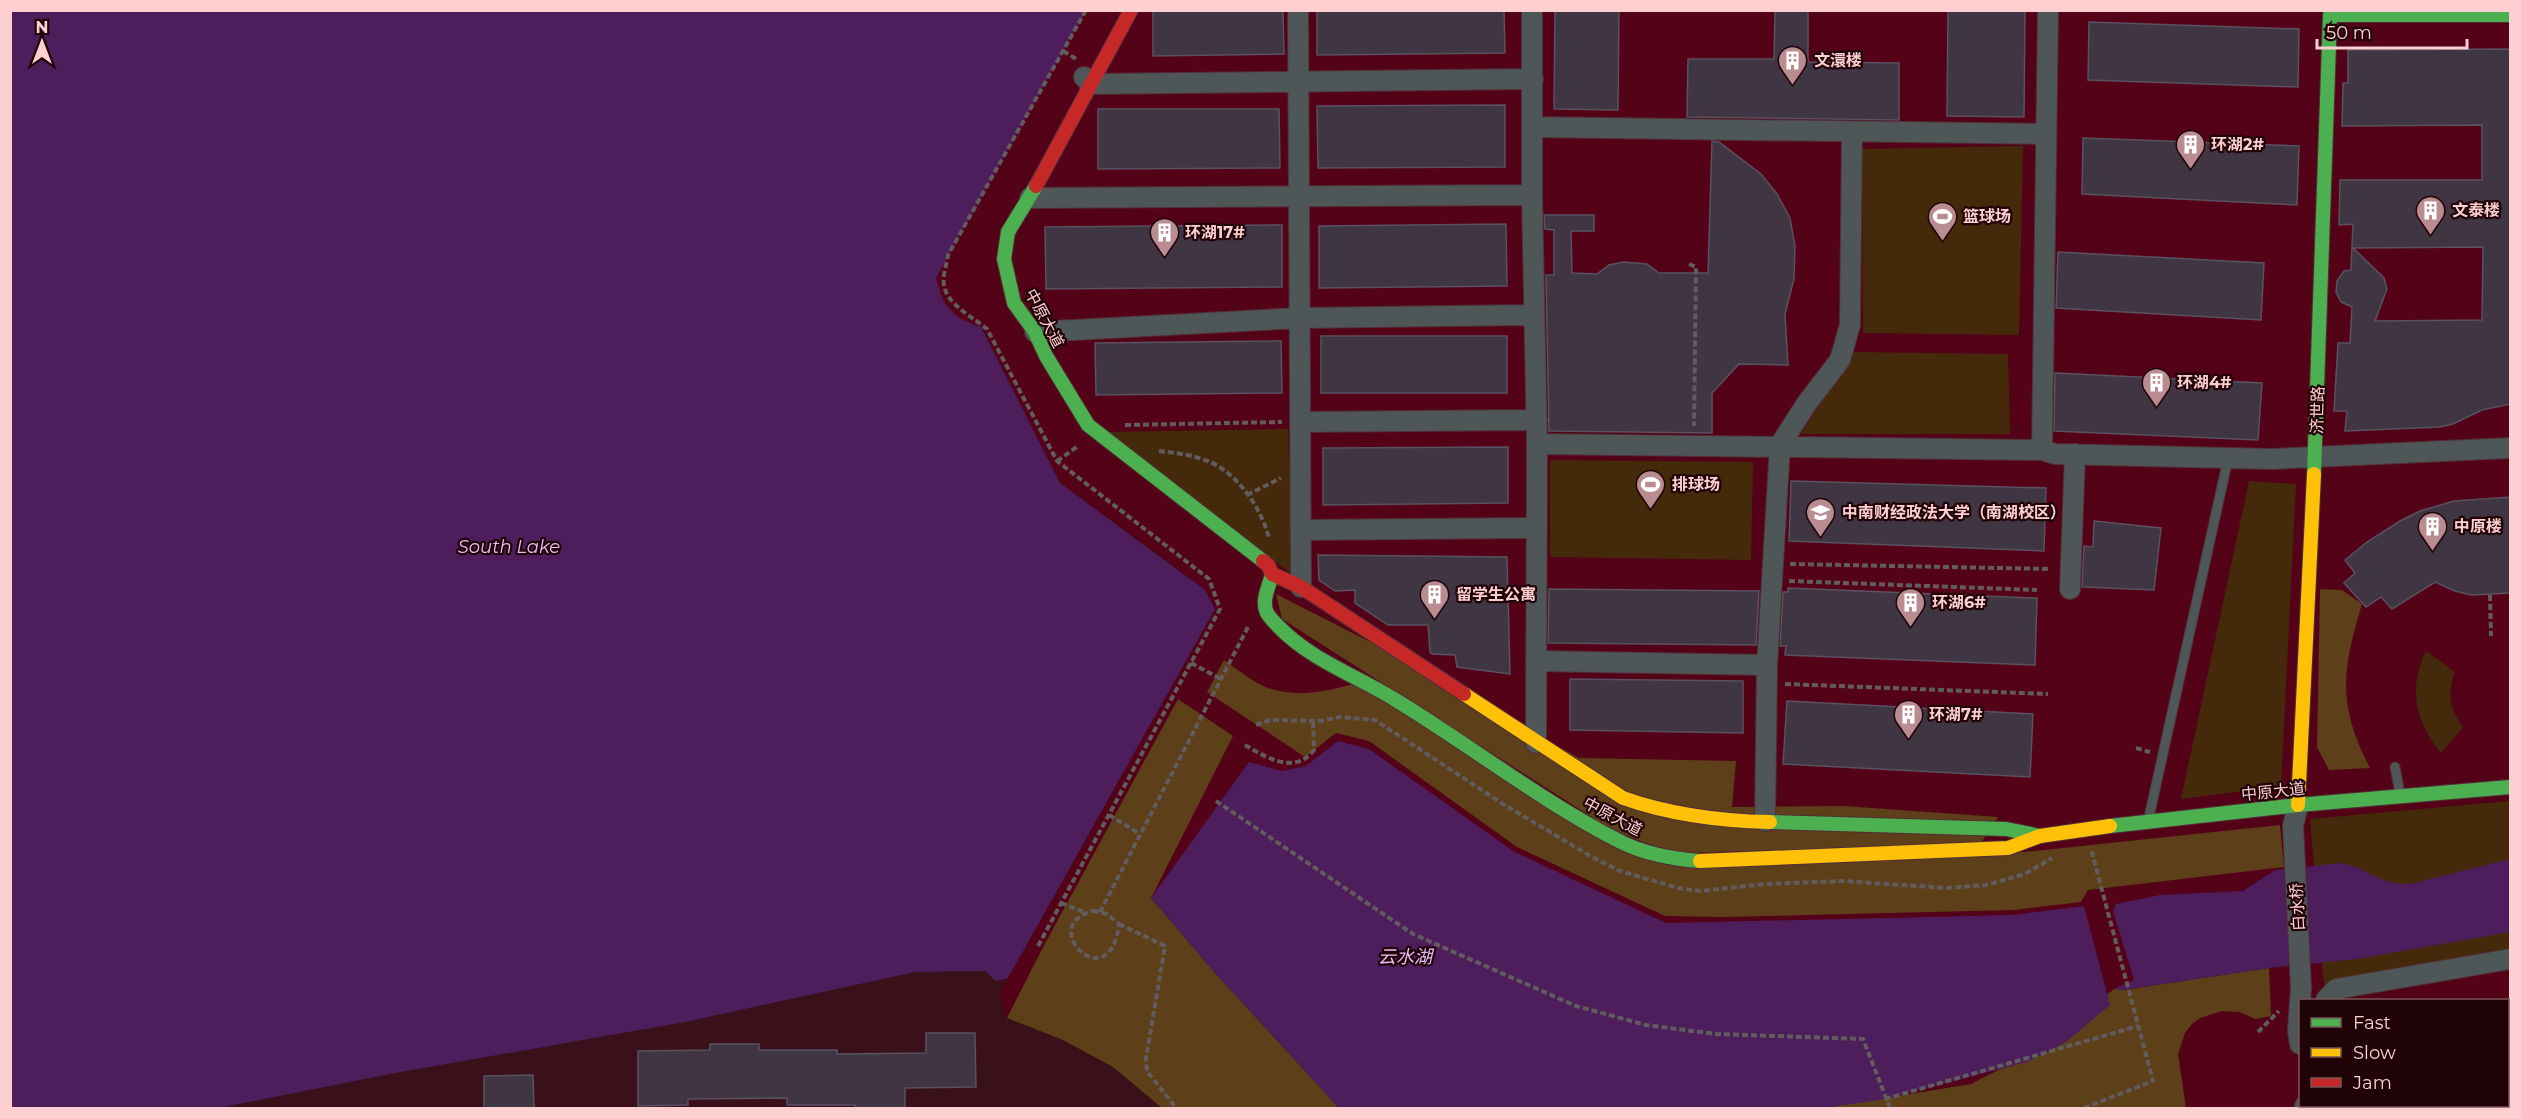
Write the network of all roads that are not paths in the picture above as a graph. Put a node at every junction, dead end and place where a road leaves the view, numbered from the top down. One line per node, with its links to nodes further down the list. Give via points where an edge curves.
1 (1131, 10): 7 (main road, 中原大道)
2 (1298, 10): 9 (street)
3 (1532, 10): 8 (street)
4 (2048, 10): 12 (street)
5 (2329, 13): 6 (main road); 26 (main road, 济世路)
6 (2511, 15)
7 (1087, 79): 9 (street); 15 (main road, 中原大道)
8 (1533, 79): 9 (street); 10 (street)
9 (1299, 82): 14 (street)
10 (1533, 127): 11 (street); 13 (street)
11 (1852, 132): 12 (street); 22 (street, via 1850,326 1840,360)
12 (2045, 134): 24 (street)
13 (1536, 195): 14 (street); 16 (street)
14 (1299, 197): 15 (street); 17 (street)
15 (1030, 198): 18 (main road, 中原大道, via 1008,232 1004,258 1014,303)
16 (1534, 315): 17 (street); 19 (street)
17 (1300, 318): 18 (street); 20 (street)
18 (1035, 332): 30 (main road, 中原大道, via 1088,425)
19 (1537, 420): 20 (street); 21 (street)
20 (1301, 422): 29 (street)
21 (1537, 444): 22 (street); 28 (street)
22 (1780, 445): 24 (street); 34 (street)
23 (2511, 448): 26 (street)
24 (2042, 450): 25 (street)
25 (2075, 454): 27 (street); 32 (street)
26 (2315, 457): 27 (street); 41 (main road, 济世路)
27 (2228, 459): 43 (lane)
28 (1537, 528): 29 (street); 33 (street)
29 (1301, 530): 31 (street)
30 (1270, 570): 31 (main road, 中原大道); 44 (main road, 中原大道, via 1264,603 1268,615 1292,640 1393,698 1563,808 1637,849 1703,861 2008,848)
31 (1301, 588): 35 (main road, 中原大道)
32 (2070, 589)
33 (1536, 661): 34 (street); 35 (street)
34 (1766, 674): 42 (street)
35 (1536, 742): 37 (main road, 中原大道)
36 (2395, 767): 40 (lane)
37 (1591, 777): 38 (lane); 42 (main road, 中原大道, via 1623,798 1658,811)
38 (1610, 778)
39 (2511, 787): 40 (main road, 中原大道)
40 (2400, 796): 41 (main road, 中原大道)
41 (2298, 805): 43 (main road, 中原大道); 46 (street, 白水桥, via 2293,826)
42 (1764, 821): 44 (main road, 中原大道, via 2006,829)
43 (2148, 821): 44 (main road, 中原大道)
44 (2040, 836)
45 (2511, 959): 47 (street, via 2336,989)
46 (2301, 999)
47 (2327, 999)

